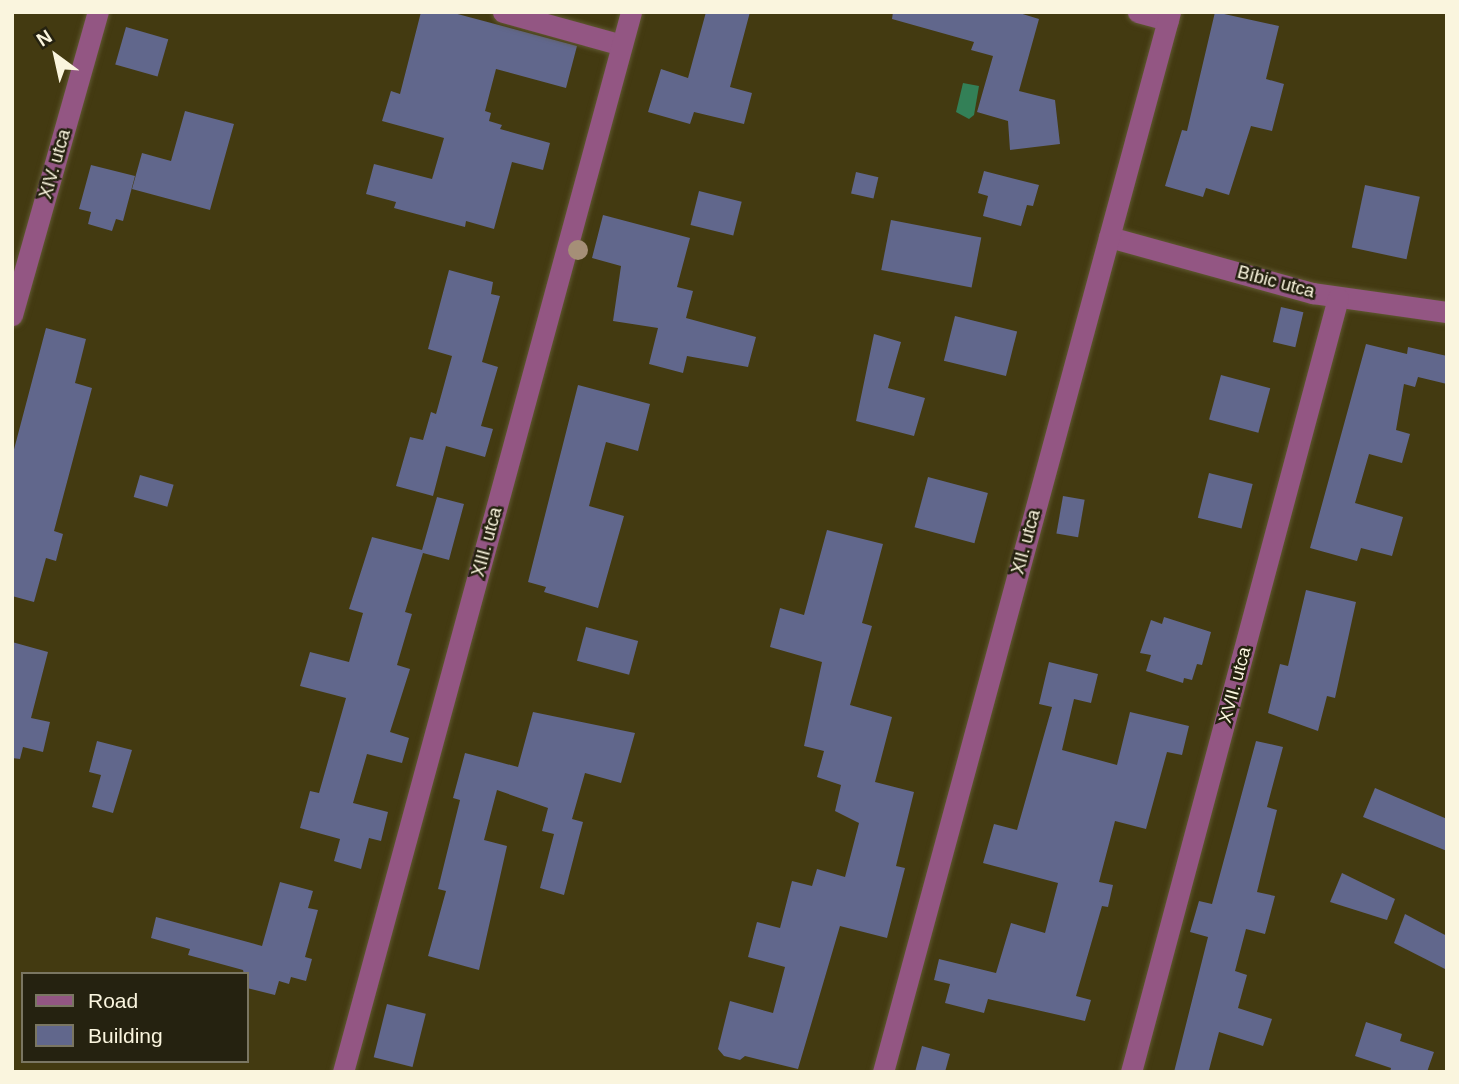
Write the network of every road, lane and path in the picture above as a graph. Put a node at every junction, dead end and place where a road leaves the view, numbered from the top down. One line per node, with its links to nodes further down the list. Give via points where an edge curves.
1 (98, 12): 10 (street, XIV. utca)
2 (503, 12): 6 (street)
3 (631, 12): 6 (street, XIII. utca)
4 (1138, 12): 5 (street)
5 (1169, 16): 7 (street, XII. utca)
6 (622, 45): 11 (street, XIII. utca)
7 (1109, 237): 8 (street, Bíbic utca); 12 (street, XII. utca)
8 (1338, 298): 9 (street, Bíbic utca); 13 (street, XVII. utca)
9 (1447, 312)
10 (12, 315)
11 (343, 1072)
12 (883, 1072)
13 (1131, 1072)

